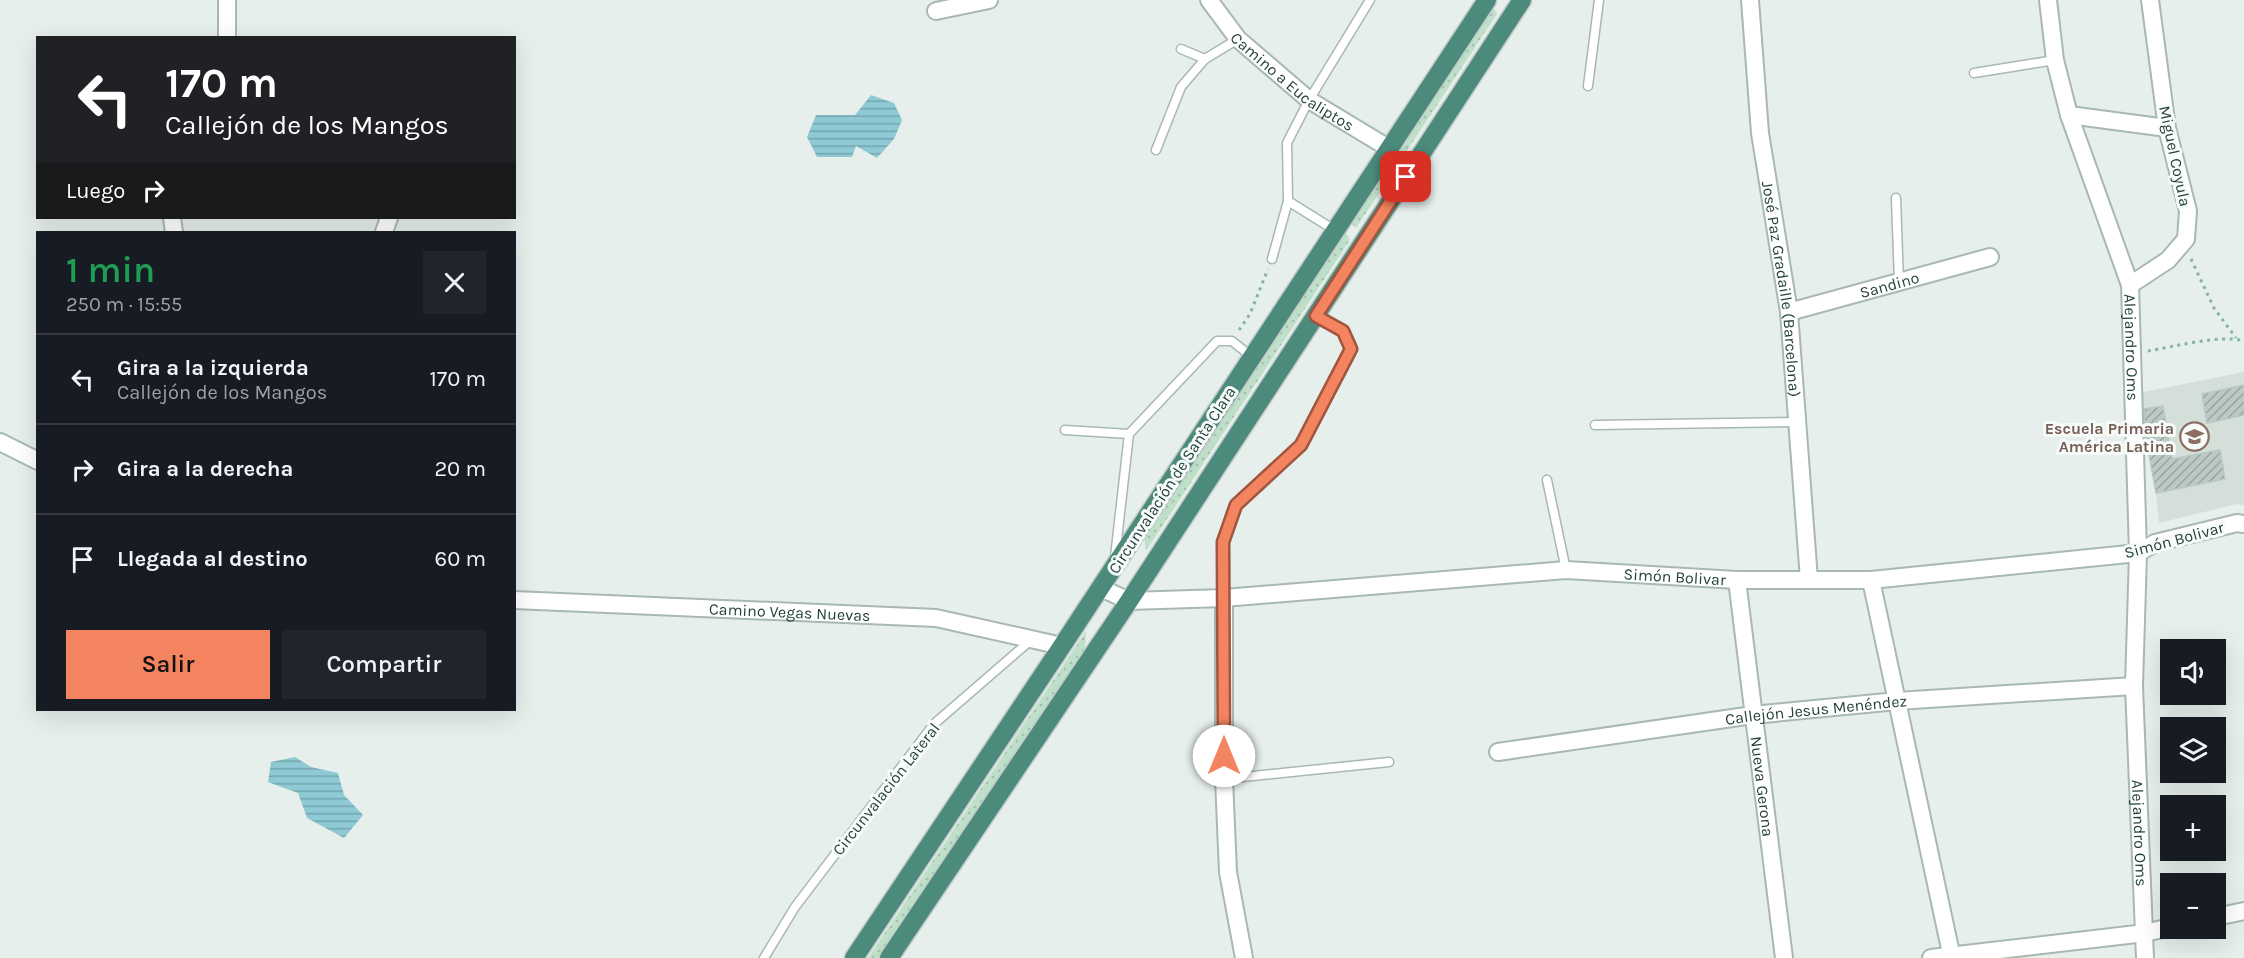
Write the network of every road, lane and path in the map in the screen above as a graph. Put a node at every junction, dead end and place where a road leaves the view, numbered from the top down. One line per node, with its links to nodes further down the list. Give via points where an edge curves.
1 (227, 0): 12 (street)
2 (989, 0): 11 (street)
3 (1209, 0): 13 (street, Camino a Eucaliptos)
4 (1370, 0): 19 (lane)
5 (1487, 0): 22 (highway, Circunvalación de Santa Clara)
6 (1522, 0): 33 (highway, Circunvalación de Santa Clara)
7 (1599, 0): 18 (lane)
8 (2048, 0): 16 (street, Alejandro Oms)
9 (2150, 0): 21 (street, Miguel Coyula)
10 (1745, 1): 32 (street, José Paz Gradaille (Barcelona), via 1760,133)
11 (936, 11)
12 (227, 36)
13 (1238, 39): 15 (lane); 19 (street, Camino a Eucaliptos)
14 (1181, 49): 15 (lane)
15 (1205, 59): 23 (lane, via 1181,87)
16 (2055, 60): 17 (lane); 20 (street, Alejandro Oms)
17 (1974, 73)
18 (1588, 86)
19 (1309, 100): 22 (street, Camino a Eucaliptos); 25 (lane, via 1287,143)
20 (2069, 115): 21 (street); 31 (street, Alejandro Oms)
21 (2167, 128): 27 (street, Miguel Coyula, via 2188,211)
22 (1390, 149): 26 (highway, Circunvalación de Santa Clara)
23 (1156, 150)
24 (1896, 198): 30 (lane)
25 (1288, 201): 26 (lane); 29 (lane)
26 (1336, 231): 38 (highway, Circunvalación de Santa Clara)
27 (2186, 239): 31 (street, via 2168,260); 34 (path, via 2214,308)
28 (1990, 257): 30 (street, Sandino)
29 (1272, 259): 35 (path, via 1250,314)
30 (1899, 282): 32 (street, Sandino)
31 (2130, 285): 37 (street, Alejandro Oms)
32 (1789, 312): 39 (street, José Paz Gradaille (Barcelona))
33 (1316, 316): 54 (lane, via 1343,331 1351,349 1301,445 1236,505 1223,542); 56 (highway, Circunvalación de Santa Clara)
34 (2236, 338): 36 (path); 37 (path)
35 (1232, 341): 38 (lane); 42 (lane, via 1217,341)
36 (2244, 341)
37 (2132, 354): 47 (street, Alejandro Oms)
38 (1253, 357): 48 (highway, Circunvalación de Santa Clara)
39 (1797, 423): 40 (lane); 51 (street, José Paz Gradaille (Barcelona))
40 (1595, 425)
41 (1065, 430): 42 (lane)
42 (1129, 435): 48 (lane)
43 (0, 441): 44 (street)
44 (36, 460)
45 (1546, 480): 49 (lane)
46 (2244, 524): 47 (street, Simón Bolivar, via 2155,543)
47 (2138, 553): 52 (street, Simón Bolivar); 59 (street, Alejandro Oms)
48 (1114, 568): 53 (highway, Circunvalación de Santa Clara)
49 (1566, 570): 50 (street, Simón Bolivar); 54 (street, Simón Bolivar)
50 (1737, 580): 51 (street, Simón Bolivar); 61 (street, Nueva Gerona)
51 (1809, 580): 52 (street, Simón Bolivar)
52 (1871, 580): 60 (street)
53 (1101, 588): 56 (street, Simón Bolivar); 58 (highway, Circunvalación de Santa Clara)
54 (1224, 598): 56 (street, Simón Bolivar); 64 (street)
55 (516, 600): 57 (street, Camino Vegas Nuevas, via 936,618)
56 (1129, 601): 72 (highway, Circunvalación de Santa Clara)
57 (1031, 639): 58 (street, Camino Vegas Nuevas); 70 (lane, Circunvalación Lateral, via 934,724 795,907)
58 (1062, 646): 71 (highway, Circunvalación de Santa Clara)
59 (2134, 686): 60 (street, Callejón Jesus Menéndez); 68 (street, Alejandro Oms)
60 (1898, 701): 61 (street, Callejón Jesus Menéndez); 69 (street)
61 (1753, 715): 62 (street, Callejón Jesus Menéndez); 74 (street, Nueva Gerona)
62 (1498, 752)
63 (1389, 762): 64 (lane)
64 (1224, 778): 73 (street, via 1227,872)
65 (2244, 911): 66 (street)
66 (2226, 915)
67 (2160, 929): 68 (street)
68 (2145, 933): 69 (street); 76 (street, Alejandro Oms)
69 (1952, 957): 75 (street)
70 (764, 958)
71 (854, 958)
72 (889, 958)
73 (1244, 958)
74 (1784, 958)
75 (1931, 958)
76 (2145, 958)

